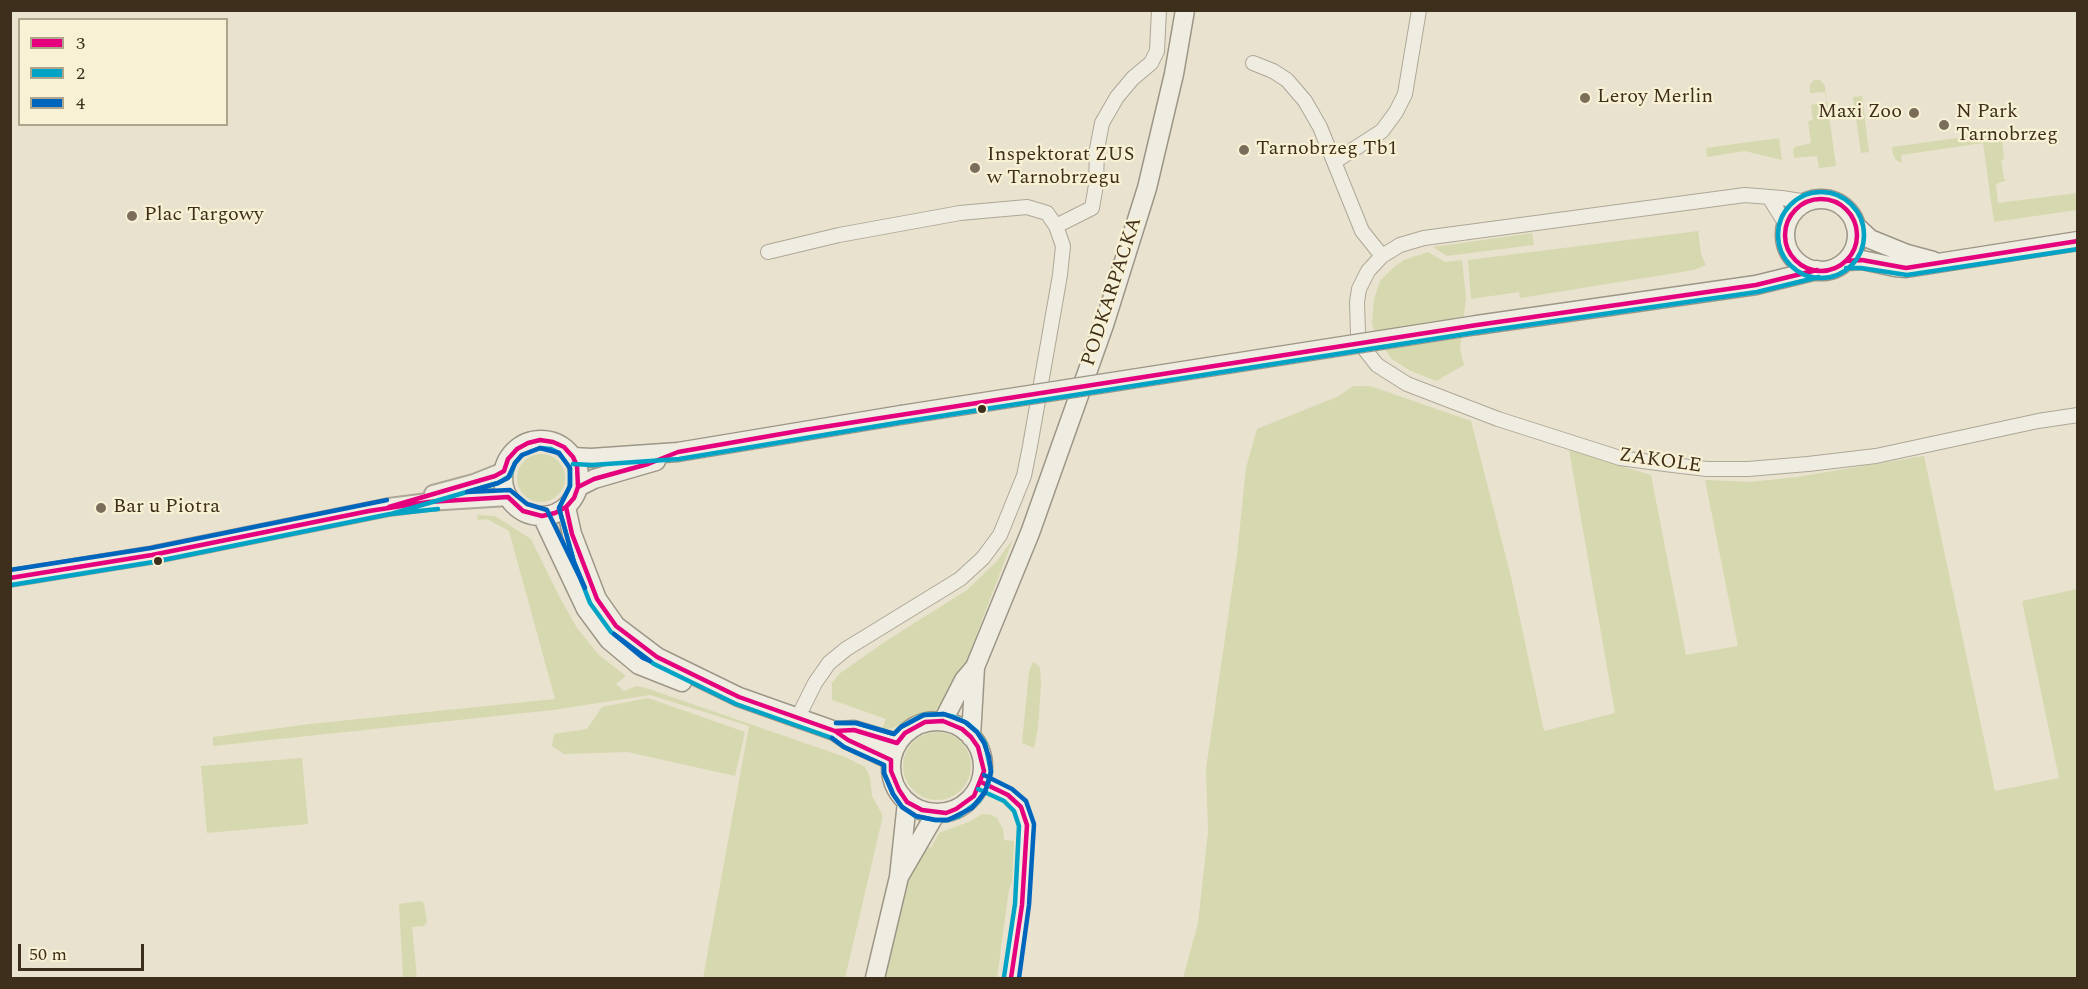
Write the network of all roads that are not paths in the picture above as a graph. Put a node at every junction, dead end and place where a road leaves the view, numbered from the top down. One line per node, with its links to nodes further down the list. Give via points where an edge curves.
1 (1159, 10): 9 (street, via 1157,51 1151,63 1132,78 1102,123 1092,208)
2 (1185, 10): 31 (main road, PODKARPACKA, via 1147,188 1104,325 1030,533)
3 (1419, 10): 5 (street, via 1405,94 1396,112 1382,131)
4 (1253, 63): 5 (street, via 1273,71 1296,88 1320,127)
5 (1334, 162): 14 (street, via 1362,231)
6 (1769, 197): 7 (street); 10 (street); 14 (street, via 1745,195 1440,235 1400,245)
7 (1807, 202): 8 (main road, via 1836,202); 10 (main road, via 1794,212)
8 (1855, 225): 15 (main road, via 1856,240); 16 (main road, via 1870,239)
9 (1056, 226): 13 (street, via 1047,213 1027,207 960,213); 33 (street, via 1063,246 1060,274 1030,446 1024,476 1000,535 960,579 829,663)
10 (1786, 226): 12 (main road)
11 (2078, 241): 16 (main road)
12 (1788, 248): 17 (main road, via 1803,266); 18 (main road)
13 (768, 252)
14 (1382, 256): 19 (street, ZAKOLE, via 1359,289 1356,314 1358,334 1377,366 1407,384 1620,458 1707,469 1808,464 1876,456)
15 (1846, 261): 16 (main road, via 1906,268); 17 (main road)
16 (1937, 262)
17 (1817, 270): 18 (main road)
18 (1771, 281): 20 (main road, bridge)
19 (2078, 415)
20 (678, 452): 21 (main road); 23 (main road)
21 (573, 457): 22 (main road, via 553,442 528,442 508,459); 23 (main road, via 578,466)
22 (504, 471): 24 (main road); 25 (street)
23 (578, 487): 26 (main road)
24 (508, 497): 25 (street); 27 (main road, via 523,511)
25 (389, 507): 28 (street)
26 (566, 507): 27 (main road); 32 (main road, via 597,599 616,626 657,657)
27 (542, 516): 32 (main road, via 586,609 609,640 639,665 698,688)
28 (49, 573): 29 (street); 30 (street)
29 (10, 578)
30 (10, 584)
31 (975, 667): 34 (main road, PODKARPACKA); 36 (main road, PODKARPACKA)
32 (739, 697): 33 (main road)
33 (798, 717): 35 (main road)
34 (943, 721): 36 (main road); 37 (main road, via 925,722 905,733)
35 (835, 731): 37 (main road, via 854,730); 38 (main road)
36 (971, 737): 39 (main road, via 982,759)
37 (897, 743): 38 (main road)
38 (891, 760): 40 (main road, via 894,781)
39 (981, 782): 41 (main road, via 967,802 946,813); 44 (street, via 1008,795 1021,807 1027,825 1022,905)
40 (907, 802): 41 (main road); 42 (main road)
41 (936, 813): 42 (main road)
42 (899, 877): 43 (main road)
43 (875, 978)
44 (1011, 978)

